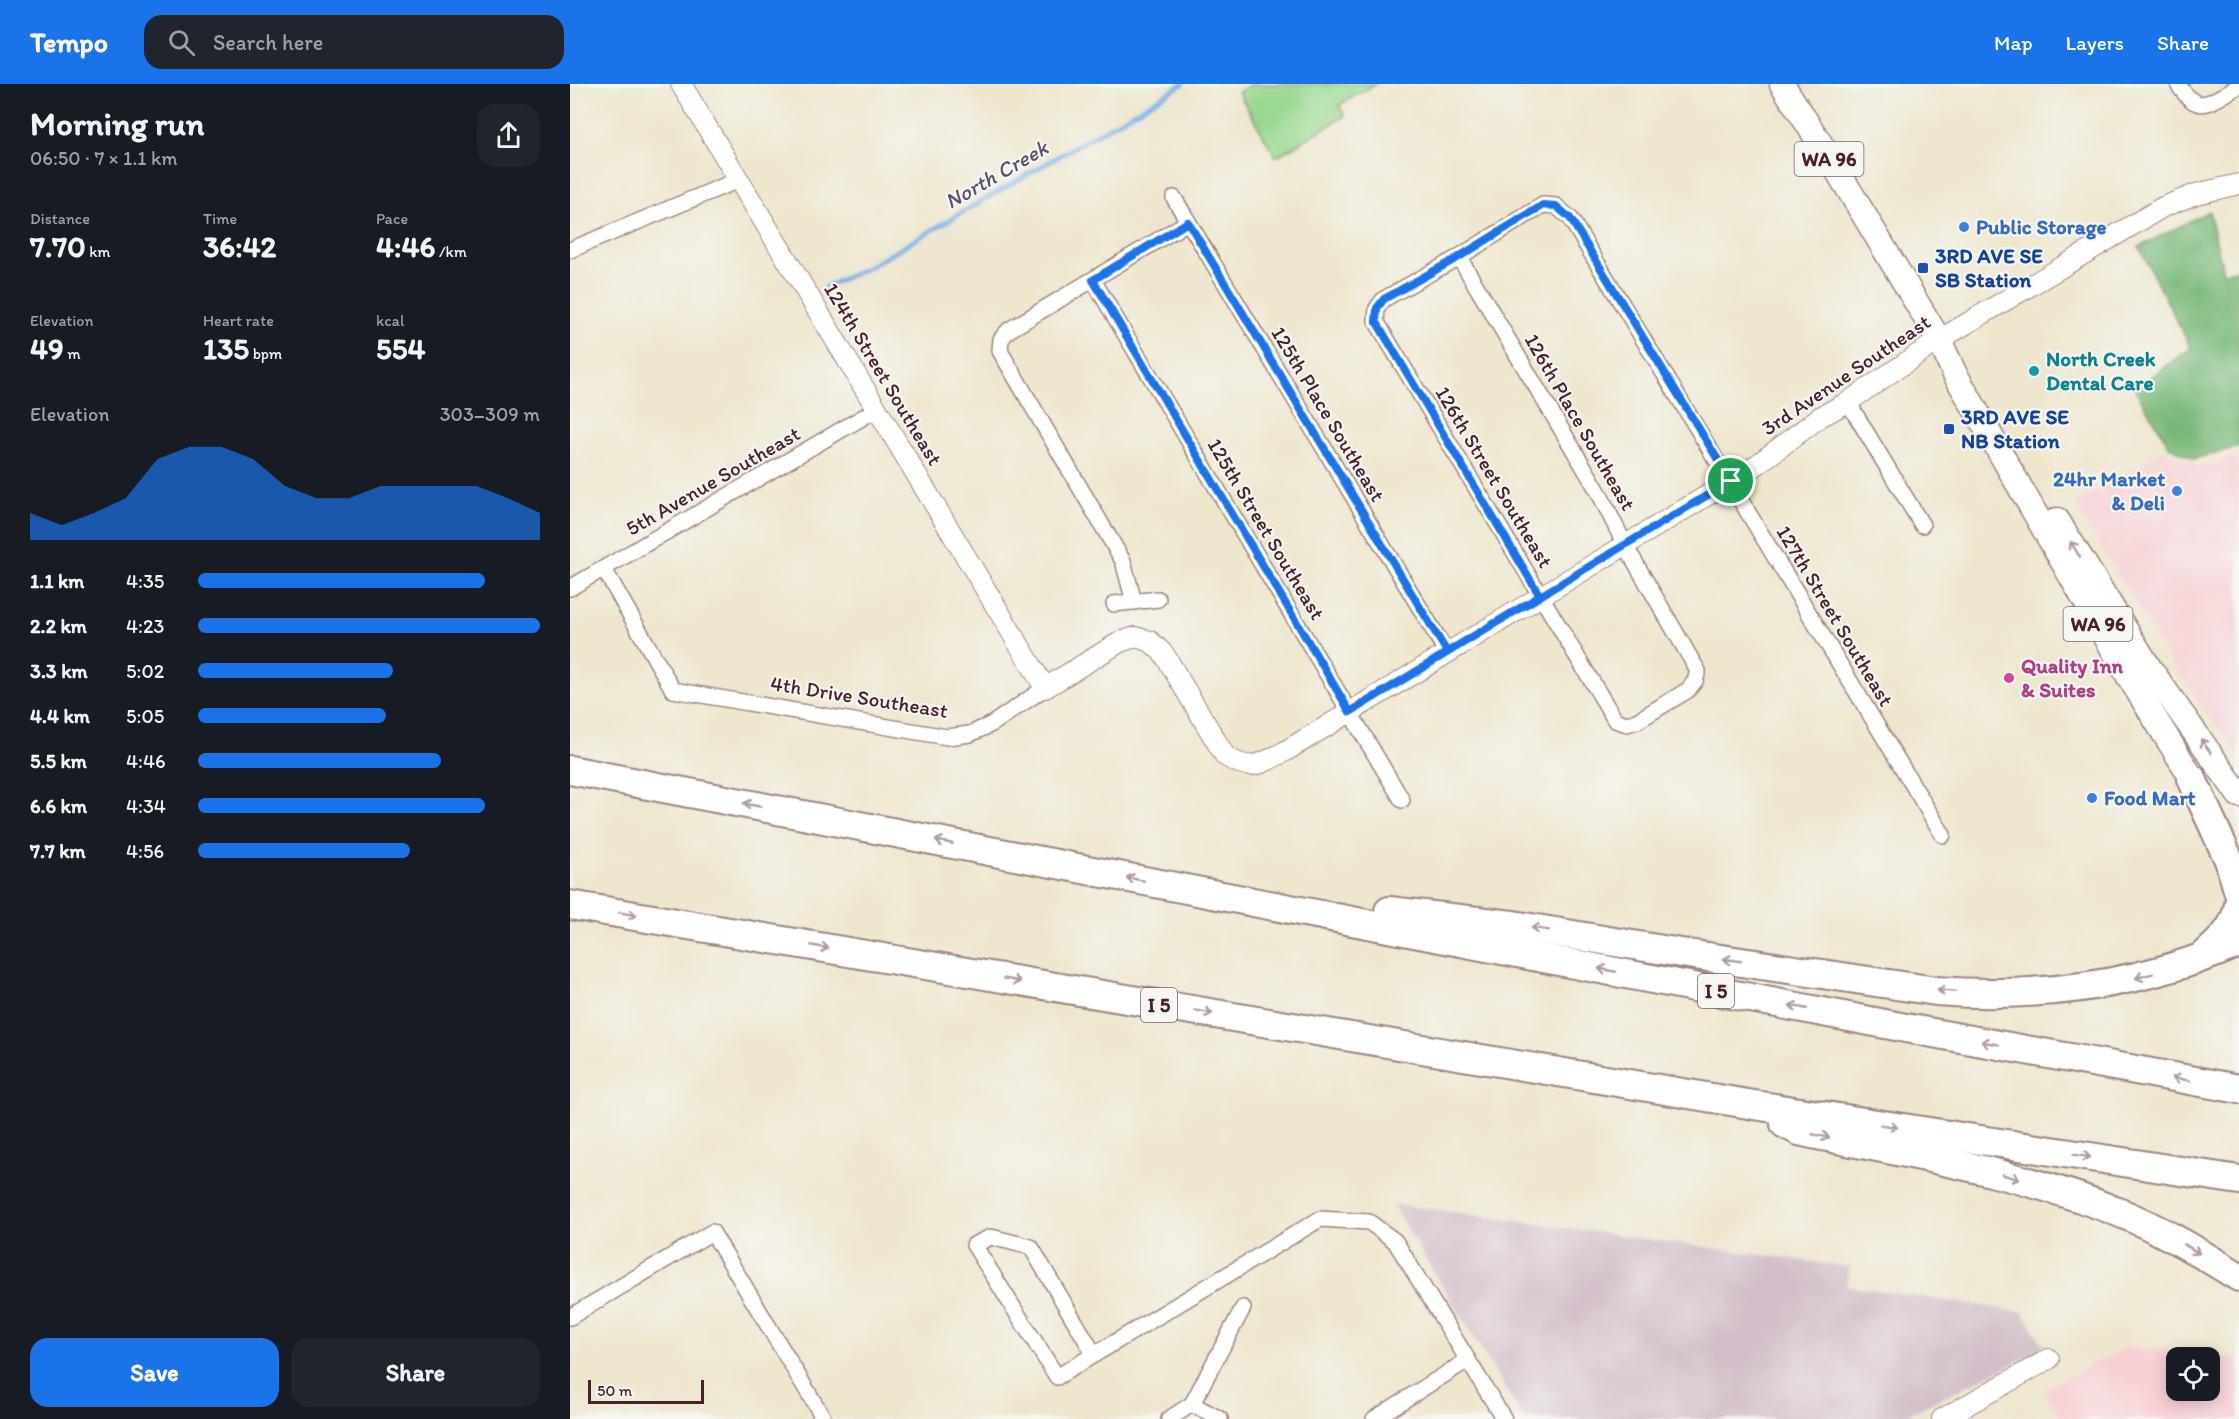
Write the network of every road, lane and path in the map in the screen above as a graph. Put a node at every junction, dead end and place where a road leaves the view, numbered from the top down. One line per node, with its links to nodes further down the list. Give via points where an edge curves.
1 (681, 84): 5 (street, 124th Street Southeast)
2 (1782, 84): 12 (main road, WA 96)
3 (2178, 84): 4 (street, via 2196,105)
4 (2239, 86)
5 (738, 180): 9 (street); 14 (street, 124th Street Southeast)
6 (2239, 184): 12 (street, 3rd Avenue Southeast, via 2163,207)
7 (1174, 198): 8 (street, 125th Place Southeast)
8 (1188, 222): 11 (street); 25 (street, 125th Place Southeast)
9 (570, 250)
10 (1459, 257): 15 (street, 127th Street Southeast, via 1543,205 1556,206 1570,218); 17 (street, 126th Place Southeast, via 1598,491); 21 (street, 126th Street Southeast, via 1384,299 1377,308 1376,321)
11 (1093, 280): 23 (street, via 1009,330 1000,339 1000,351 1123,561); 29 (street, 125th Street Southeast)
12 (1939, 340): 13 (street, 3rd Avenue Southeast); 19 (main road, WA 96, via 1954,374); 26 (main road, WA 96, one-way to 12, via 1963,369)
13 (1848, 402): 15 (street, 3rd Avenue Southeast, via 1820,417); 16 (street)
14 (877, 409): 18 (street, 5th Avenue Southeast); 28 (street, 124th Street Southeast)
15 (1731, 481): 17 (street, 3rd Avenue Southeast); 35 (street, 127th Street Southeast)
16 (1922, 525)
17 (1625, 545): 21 (street, 3rd Avenue Southeast); 27 (street, 126th Place Southeast)
18 (604, 569): 20 (street, 5th Avenue Southeast); 28 (street, 4th Drive Southeast, via 673,690 948,737 970,734 992,724)
19 (2074, 582): 26 (main road, via 2092,596 2129,656); 32 (main road, WA 96)
20 (570, 588)
21 (1540, 596): 25 (street, 3rd Avenue Southeast); 27 (street, 126th Street Southeast, via 1615,720 1627,724 1637,721 1688,690)
22 (1158, 599): 23 (street)
23 (1134, 602): 24 (street)
24 (1114, 604)
25 (1447, 652): 29 (street, 3rd Avenue Southeast)
26 (2150, 669): 33 (main road, WA 96, one-way to 26)
27 (1698, 671)
28 (1045, 688): 30 (street, 4th Drive Southeast, via 1120,642 1135,637 1149,641 1164,654 1225,756)
29 (1350, 712): 30 (street, 3rd Avenue Southeast, via 1258,765); 34 (street, 125th Street Southeast)
30 (1241, 766)
31 (570, 770): 37 (highway, I 5, one-way to 31)
32 (2192, 779): 36 (main road, WA 96); 38 (highway, via 2229,860)
33 (2239, 795)
34 (1402, 800)
35 (1943, 835)
36 (2239, 850)
37 (1193, 890): 42 (highway, one-way to 37, via 2129,980 2046,992 1936,991 1513,925); 43 (highway, I 5, one-way to 37)
38 (2239, 893)
39 (2239, 904): 42 (highway, via 2229,932)
40 (570, 905): 44 (highway, I 5, one-way to 44)
41 (2239, 943): 42 (highway)
42 (2200, 959)
43 (2239, 1089)
44 (1748, 1104): 45 (highway, I 5, one-way to 45); 46 (highway, one-way to 46, via 1799,1131 1992,1172 2078,1197 2172,1237)
45 (2239, 1180)
46 (2239, 1277)
47 (1243, 1308): 52 (street)
48 (570, 1317): 54 (street, via 712,1232)
49 (1094, 1354): 49 (street, via 1057,1377 974,1245 991,1237 1031,1247); 51 (street, via 1320,1219 1369,1222 1395,1241)
50 (2049, 1359): 53 (street)
51 (1468, 1360): 57 (street); 58 (street)
52 (1192, 1404): 55 (street); 56 (street)
53 (1967, 1413): 59 (street)
54 (824, 1419)
55 (1168, 1419)
56 (1220, 1419)
57 (1374, 1419)
58 (1504, 1419)
59 (1942, 1419)

